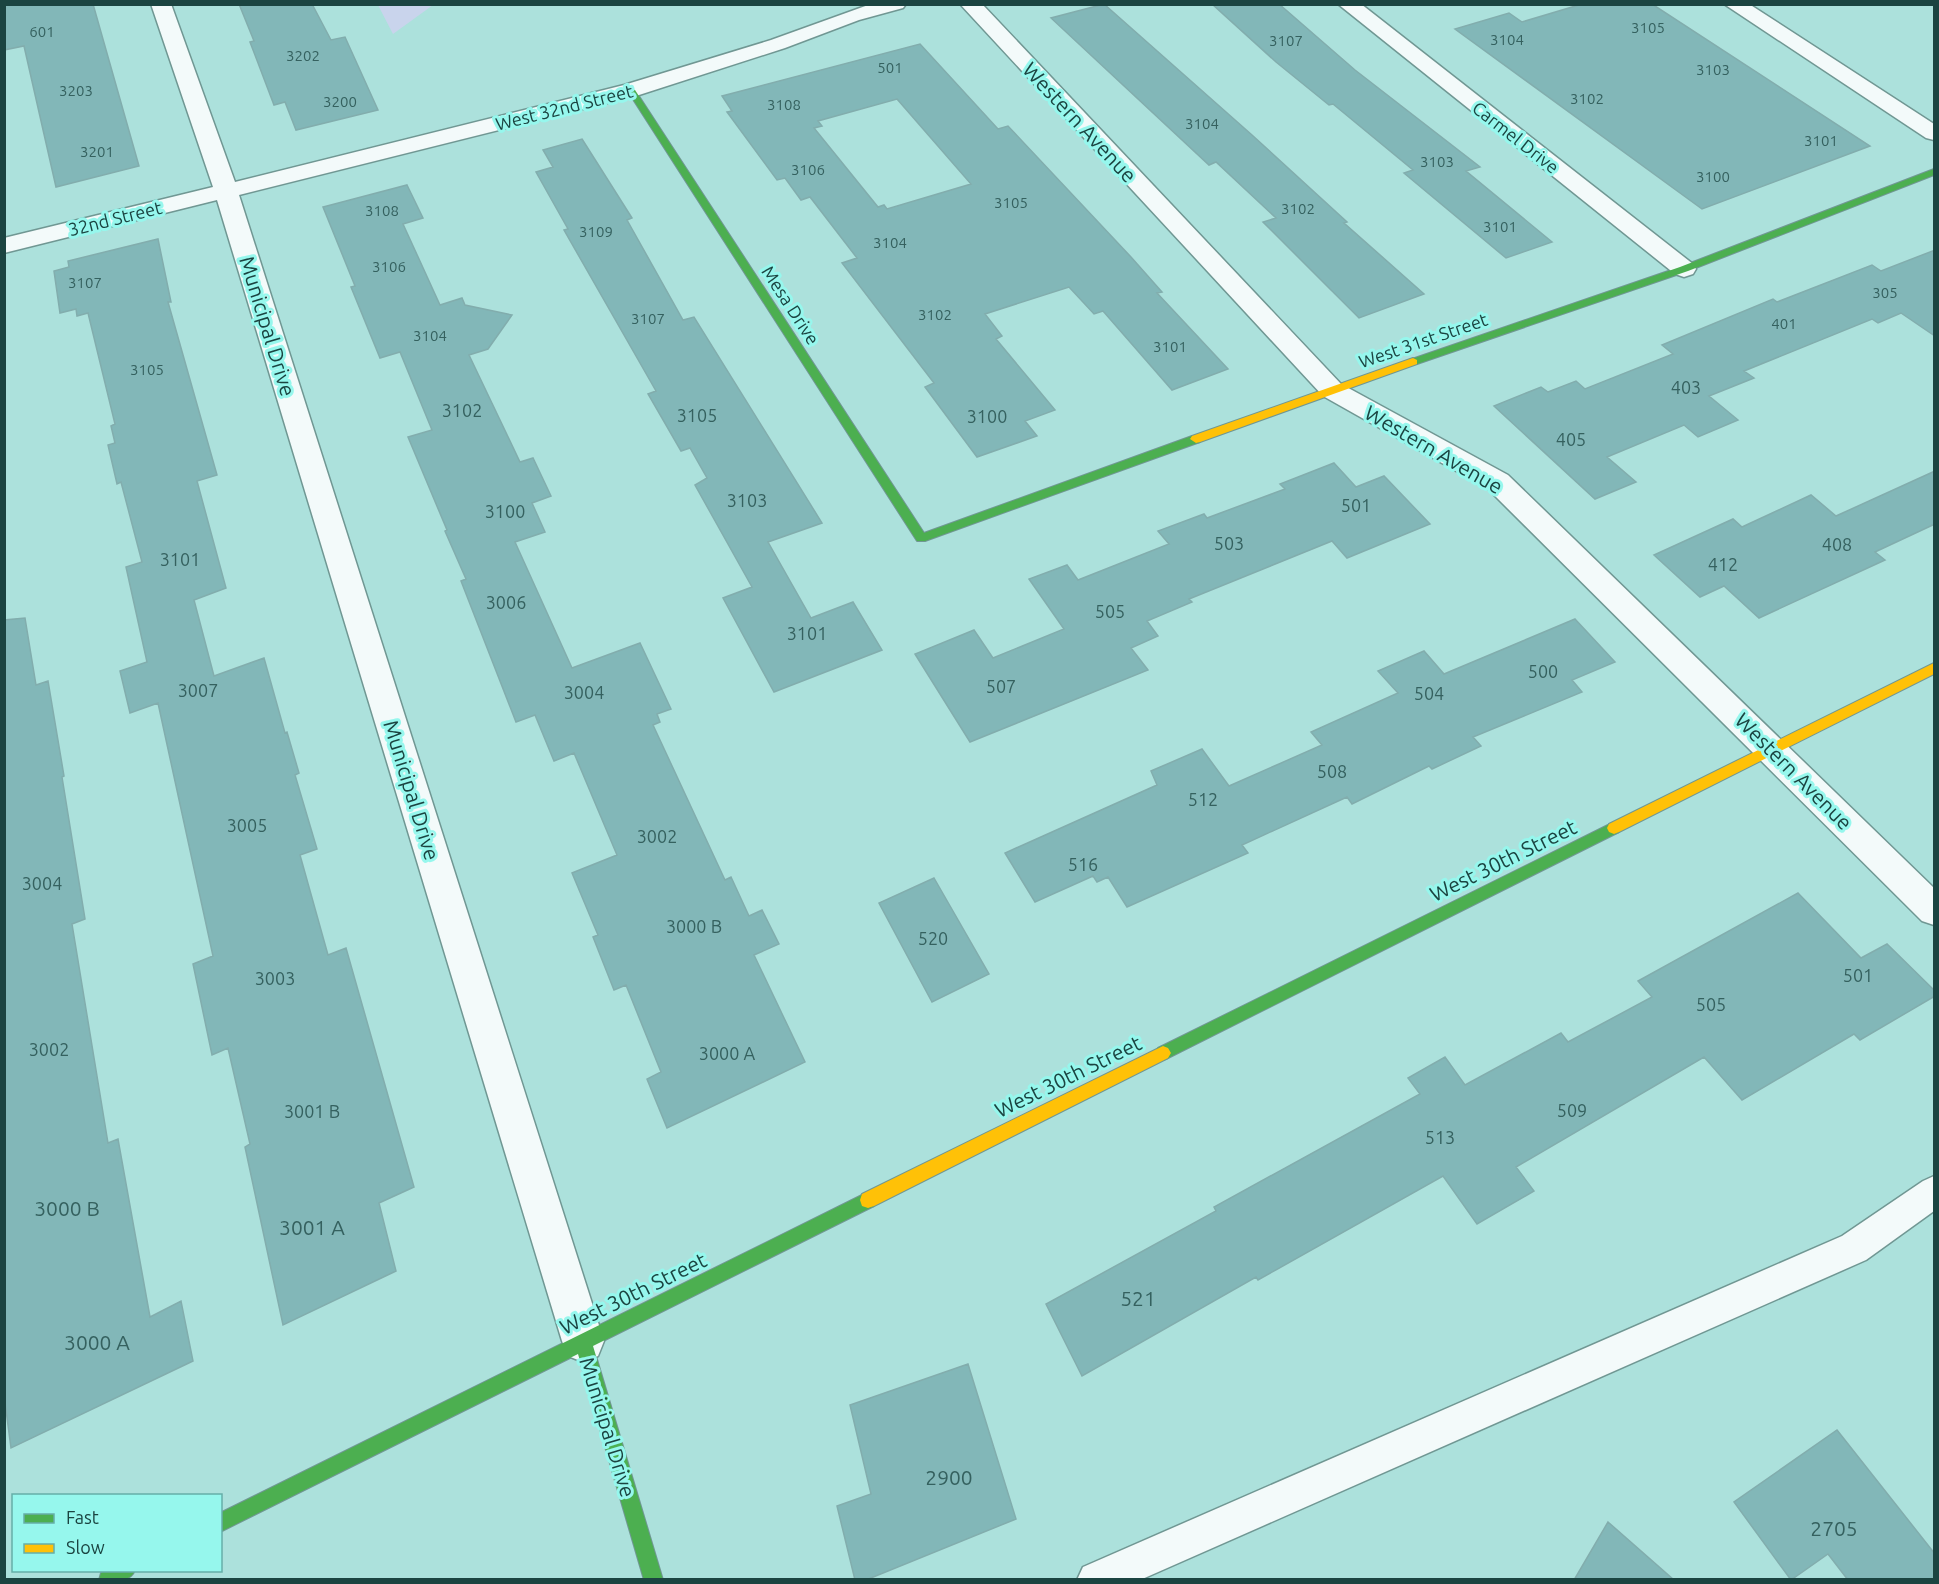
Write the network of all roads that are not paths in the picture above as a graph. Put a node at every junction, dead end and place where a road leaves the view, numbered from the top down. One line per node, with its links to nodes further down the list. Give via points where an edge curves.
1 (160, 4): 9 (street, Municipal Drive)
2 (896, 4): 6 (street, West 32nd Street)
3 (970, 4): 12 (street, Western Avenue)
4 (1348, 4): 11 (street, Carmel Drive)
5 (1734, 4): 7 (street)
6 (631, 90): 9 (street, West 32nd Street); 13 (street, Mesa Drive)
7 (1935, 133)
8 (1935, 172): 11 (street, West 31st Street)
9 (226, 190): 10 (street, 32nd Street); 18 (street, Municipal Drive)
10 (4, 246)
11 (1684, 269): 12 (street, West 31st Street)
12 (1332, 390): 13 (street, West 31st Street); 15 (street, Western Avenue, via 1498,482)
13 (921, 538)
14 (1935, 669): 15 (street, West 30th Street)
15 (1773, 750): 16 (street, Western Avenue); 18 (street, West 30th Street)
16 (1935, 910)
17 (1935, 1192): 21 (lane, via 1854,1248)
18 (583, 1341): 19 (street, West 30th Street); 23 (street, Municipal Drive)
19 (222, 1522)
20 (122, 1572): 22 (street)
21 (1106, 1578)
22 (108, 1580)
23 (654, 1580)

